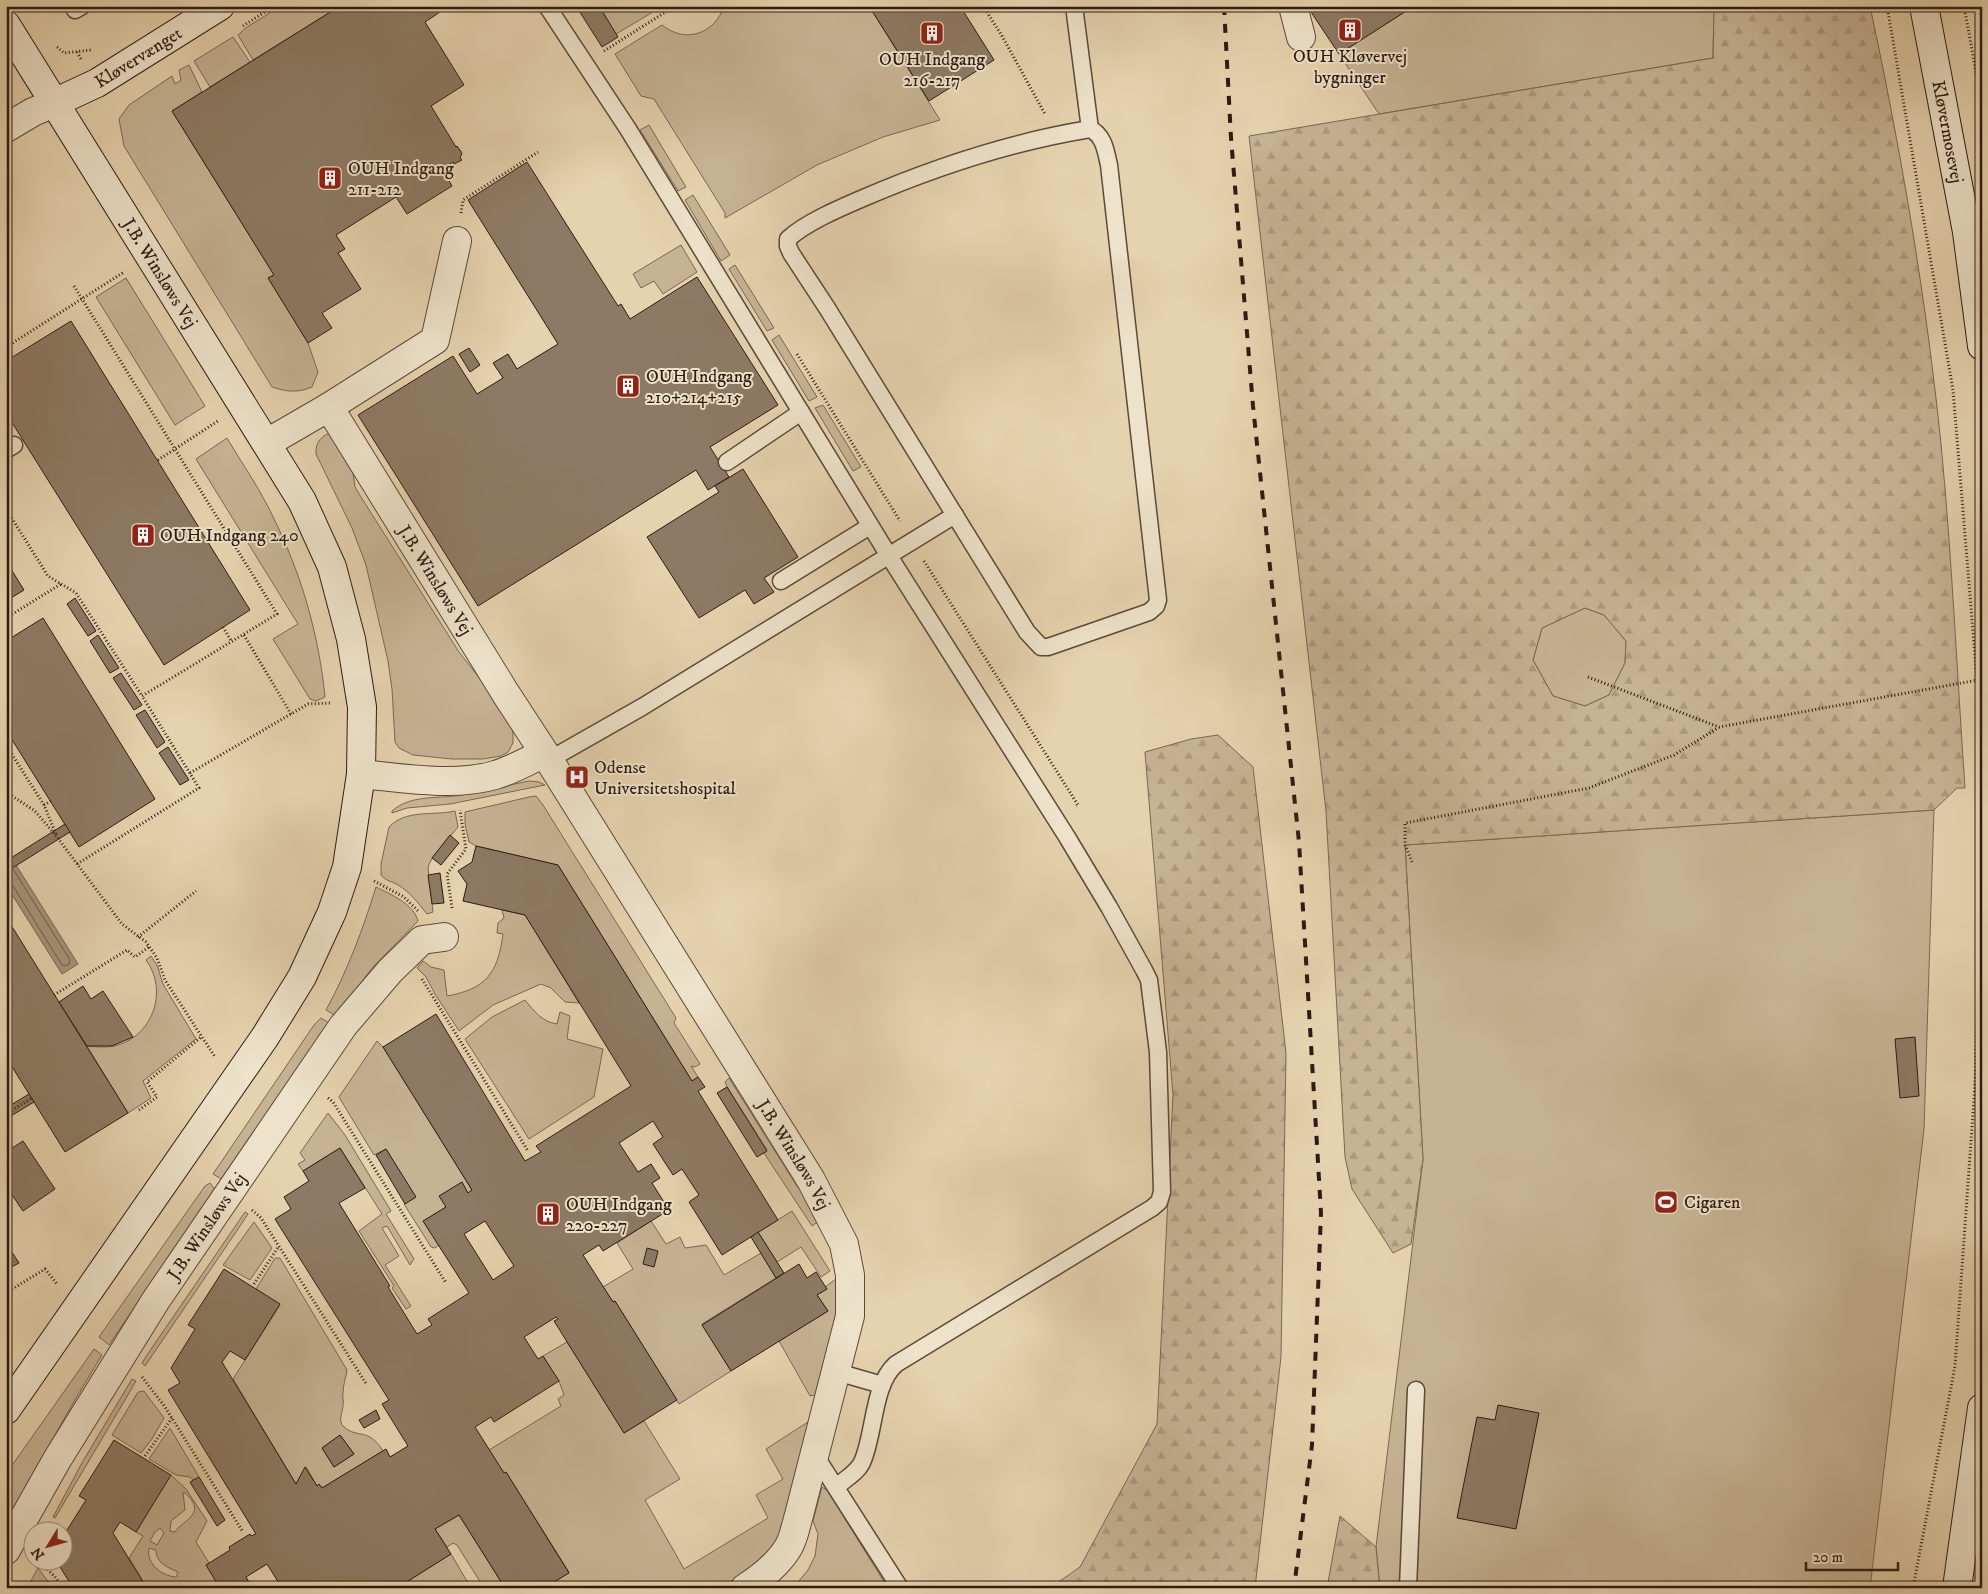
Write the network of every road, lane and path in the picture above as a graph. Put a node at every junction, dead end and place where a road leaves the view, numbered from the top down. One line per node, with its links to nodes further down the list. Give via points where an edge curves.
1 (220, 6): 15 (street, Kløvervænget, via 97,83)
2 (547, 6): 14 (lane)
3 (675, 6): 14 (path)
4 (983, 6): 19 (path)
5 (1074, 6): 18 (lane)
6 (1293, 6): 11 (street)
7 (1887, 6): 45 (path, via 1953,390)
8 (1924, 6): 26 (street, Kløvermosevej, via 1967,232)
9 (1964, 6): 16 (path)
10 (6, 25): 15 (street, J.B. Winsløws Vej)
11 (1301, 37)
12 (52, 39): 13 (path, via 64,53)
13 (96, 49)
14 (586, 64): 29 (lane)
15 (54, 103): 17 (street); 22 (street, J.B. Winsløws Vej)
16 (1982, 105)
17 (6, 128)
18 (1090, 129): 19 (lane); 35 (lane, via 1104,143 1109,165 1158,590 1156,606 1149,612 1041,647 1027,632)
19 (1054, 135): 35 (lane, via 978,154 911,177 846,206 788,239 791,253)
20 (538, 152): 21 (path, via 463,200)
21 (457, 241): 28 (street, via 435,340)
22 (150, 255): 24 (path); 27 (street, J.B. Winsløws Vej)
23 (74, 286): 24 (path)
24 (82, 299): 25 (path, via 10,344); 31 (path)
25 (6, 337)
26 (1982, 346)
27 (244, 405): 30 (street, J.B. Winsløws Vej); 31 (path)
28 (329, 406): 30 (street); 52 (street, J.B. Winsløws Vej)
29 (801, 412): 33 (lane); 36 (lane)
30 (267, 443): 47 (street, J.B. Winsløws Vej, via 302,501 332,567 351,639)
31 (175, 449): 32 (path); 42 (path, via 277,614)
32 (158, 460)
33 (727, 462)
34 (6, 509): 39 (path, via 48,576)
35 (955, 515): 37 (lane)
36 (870, 526): 37 (lane); 38 (lane)
37 (889, 556): 52 (lane, via 633,712); 86 (lane, via 1109,907 1149,980 1158,1052 1162,1192 1152,1208 896,1364)
38 (781, 581)
39 (61, 584): 40 (path); 46 (path, via 76,593)
40 (6, 618)
41 (223, 627): 43 (path)
42 (244, 635): 43 (path); 48 (path)
43 (232, 642): 46 (path)
44 (1588, 677): 49 (path)
45 (1978, 680): 49 (path); 50 (path)
46 (142, 696): 53 (path)
47 (362, 707): 48 (path, via 308,704); 54 (street, J.B. Winsløws Vej)
48 (291, 714): 53 (path)
49 (1719, 727): 61 (path, via 1674,755 1589,788 1405,823 1405,845)
50 (1982, 741)
51 (6, 744): 57 (path)
52 (547, 756): 54 (street, via 501,773 470,779); 84 (street, J.B. Winsløws Vej, via 811,1180 844,1244 850,1275 850,1316)
53 (190, 772): 62 (path, via 199,788)
54 (361, 774): 63 (street, J.B. Winsløws Vej)
55 (6, 792): 59 (path, via 35,811)
56 (51, 801): 57 (path)
57 (44, 805): 59 (path)
58 (460, 811): 66 (path, via 466,849 447,874 453,906)
59 (57, 837): 62 (path)
60 (1982, 859): 102 (path, via 1975,1085 1955,1366)
61 (1412, 862)
62 (77, 864): 65 (path, via 122,924)
63 (347, 867): 66 (path, via 404,897); 82 (street, J.B. Winsløws Vej, via 332,912 302,977 265,1036)
64 (196, 891): 65 (path)
65 (138, 937): 67 (path)
66 (444, 937): 68 (street, J.B. Winsløws Vej, via 422,940)
67 (149, 946): 69 (path, via 135,957 127,950); 70 (path, via 165,980)
68 (407, 956): 72 (street, J.B. Winsløws Vej, via 343,1026); 76 (path)
69 (54, 994)
70 (201, 1037): 71 (path); 74 (path, via 147,1082 156,1097)
71 (216, 1059)
72 (306, 1081): 77 (street, J.B. Winsløws Vej); 79 (path, via 333,1102)
73 (32, 1098): 75 (path)
74 (139, 1110)
75 (6, 1114)
76 (528, 1152)
77 (231, 1191): 78 (path, via 261,1218); 83 (street, J.B. Winsløws Vej, via 156,1300)
78 (279, 1246): 80 (path); 85 (path)
79 (446, 1283)
80 (254, 1284)
81 (6, 1293): 82 (path, via 45,1269)
82 (76, 1309): 89 (street, J.B. Winsløws Vej)
83 (121, 1358): 90 (path, via 146,1380); 96 (street, J.B. Winsløws Vej, via 58,1458)
84 (836, 1372): 86 (lane); 91 (street, J.B. Winsløws Vej)
85 (367, 1385)
86 (882, 1385): 93 (lane, via 864,1460)
87 (1416, 1390): 101 (lane)
88 (1982, 1408): 95 (street)
89 (6, 1410)
90 (172, 1418): 92 (path); 94 (path)
91 (815, 1454): 93 (lane); 99 (street, J.B. Winsløws Vej, via 789,1546 764,1575)
92 (145, 1456)
93 (836, 1487): 100 (lane)
94 (243, 1532)
95 (1963, 1536): 103 (street); 104 (street)
96 (6, 1550)
97 (50, 1572): 98 (path)
98 (62, 1588)
99 (745, 1588)
100 (900, 1588)
101 (1408, 1588)
102 (1913, 1588)
103 (1948, 1588)
104 (1958, 1588)

